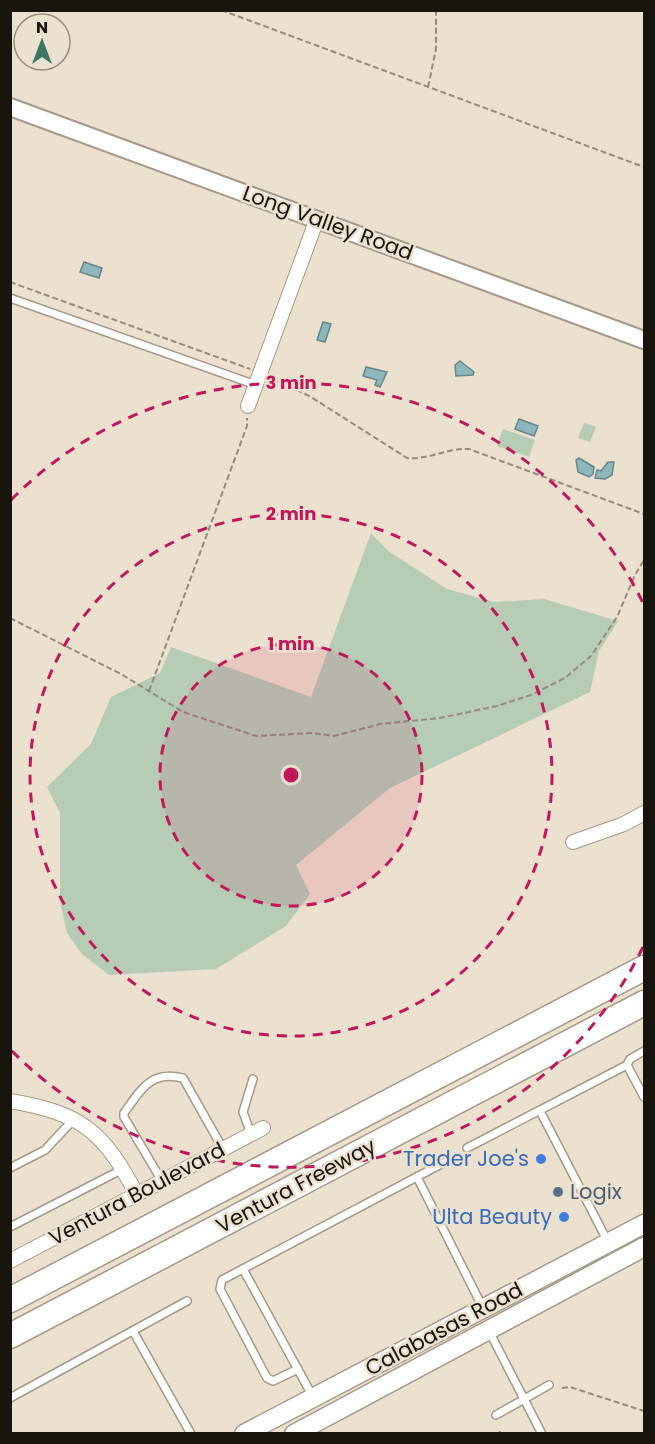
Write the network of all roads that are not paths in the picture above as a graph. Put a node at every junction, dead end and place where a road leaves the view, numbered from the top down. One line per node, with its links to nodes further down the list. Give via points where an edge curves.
1 (10, 107): 2 (street, Long Valley Road)
2 (317, 219): 4 (street, Long Valley Road); 5 (street)
3 (10, 298): 5 (lane)
4 (645, 340)
5 (258, 379): 6 (street)
6 (248, 406)
7 (645, 813): 8 (street)
8 (573, 842)
9 (645, 968): 33 (highway, Ventura Freeway)
10 (645, 1003): 36 (highway, Ventura Freeway)
11 (645, 1051): 12 (lane)
12 (627, 1065): 14 (lane); 16 (lane)
13 (253, 1079): 18 (lane, via 243,1112)
14 (645, 1097)
15 (10, 1101): 17 (street, via 59,1112)
16 (540, 1111): 19 (lane); 29 (lane)
17 (73, 1120): 22 (lane, via 45,1149); 23 (street, via 103,1140)
18 (257, 1131): 20 (street, Ventura Boulevard)
19 (467, 1148)
20 (223, 1149): 25 (street, Ventura Boulevard); 25 (lane, via 183,1078 159,1077 148,1081 124,1117)
21 (445, 1162): 24 (lane)
22 (10, 1168)
23 (123, 1169): 26 (street); 28 (lane)
24 (417, 1177): 32 (lane); 35 (lane)
25 (162, 1181): 26 (street, Ventura Boulevard)
26 (137, 1195): 31 (street, Ventura Boulevard)
27 (645, 1224): 29 (main road, Calabasas Road)
28 (10, 1227)
29 (609, 1242): 35 (main road, Calabasas Road)
30 (645, 1247): 37 (main road, Calabasas Road)
31 (10, 1261)
32 (243, 1269): 41 (lane); 41 (lane, via 222,1280 220,1289 267,1378 273,1381)
33 (10, 1300)
34 (187, 1301): 38 (lane)
35 (481, 1310): 37 (main road); 43 (main road, Calabasas Road)
36 (35, 1324): 39 (highway, Ventura Freeway); 40 (highway)
37 (488, 1328): 45 (lane); 49 (main road, Calabasas Road)
38 (134, 1331): 44 (lane); 47 (lane)
39 (10, 1336)
40 (10, 1343)
41 (298, 1369): 43 (lane)
42 (549, 1385): 45 (lane)
43 (313, 1397): 48 (main road, Calabasas Road)
44 (10, 1398)
45 (524, 1399): 46 (lane); 50 (lane)
46 (495, 1415)
47 (191, 1434)
48 (244, 1434)
49 (294, 1434)
50 (542, 1434)

